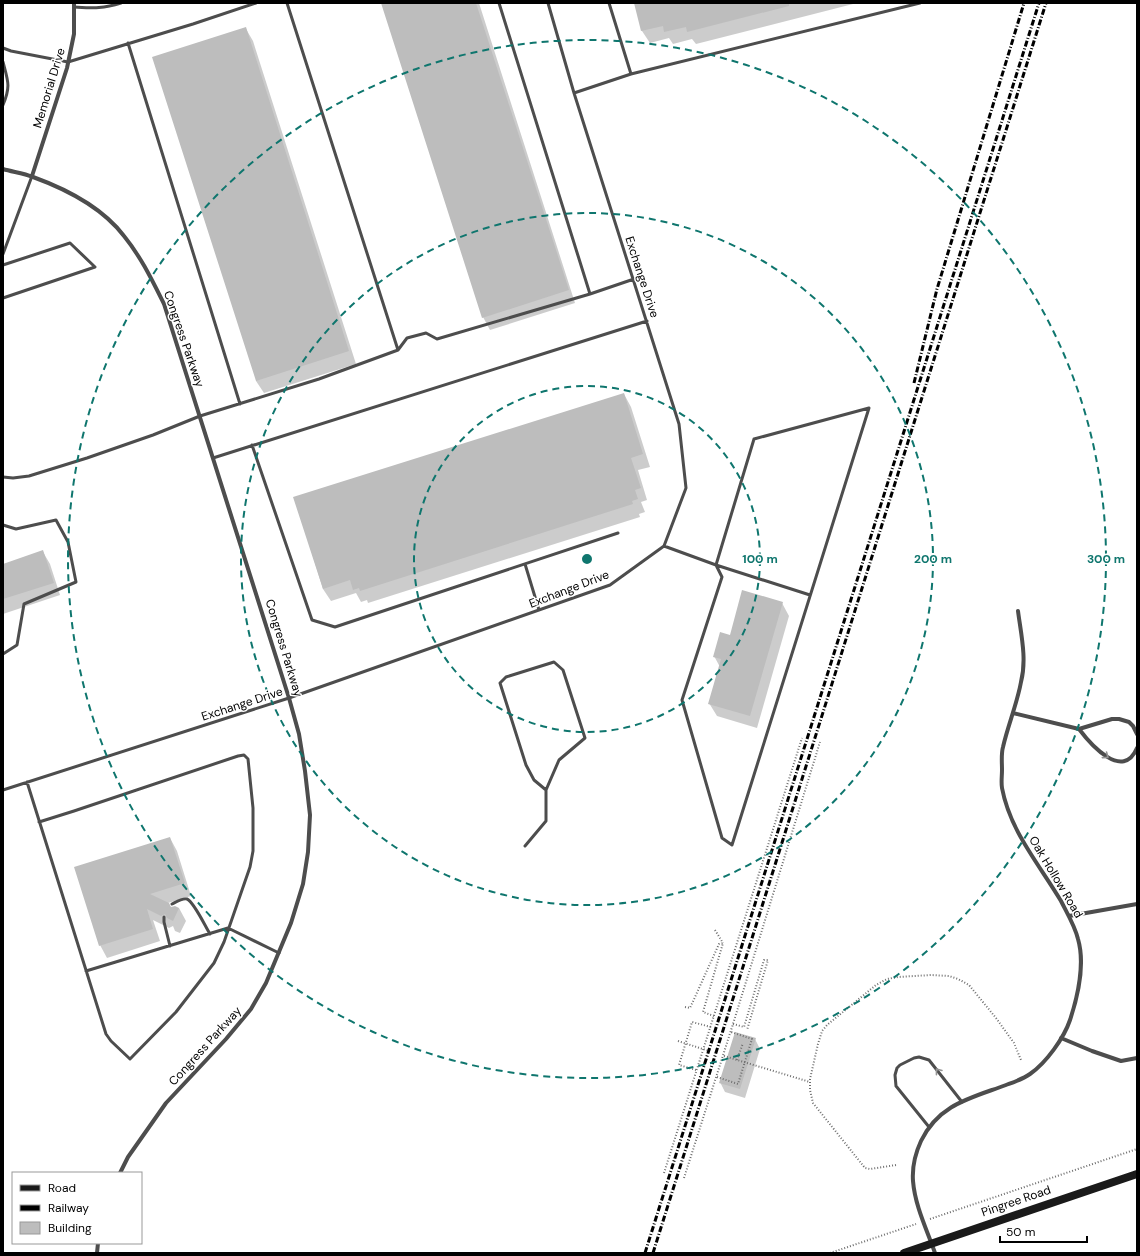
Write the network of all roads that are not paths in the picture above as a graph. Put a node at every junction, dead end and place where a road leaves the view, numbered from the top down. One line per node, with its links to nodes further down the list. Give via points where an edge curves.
1 (121, 3): 8 (lane, via 98,8)
2 (256, 3): 9 (lane)
3 (287, 3): 24 (lane)
4 (498, 3): 21 (lane)
5 (548, 3): 14 (lane, Exchange Drive)
6 (609, 3): 13 (lane)
7 (920, 3): 13 (lane)
8 (74, 5): 12 (street, Memorial Drive, via 74,34)
9 (128, 43): 12 (lane); 25 (lane)
10 (3, 48): 12 (lane)
11 (3, 62): 15 (lane, via 9,85)
12 (68, 62): 17 (street, Memorial Drive)
13 (631, 74): 14 (lane)
14 (574, 93): 20 (lane, Exchange Drive)
15 (3, 105)
16 (3, 169): 17 (street, Congress Parkway)
17 (32, 176): 18 (lane); 26 (street, Congress Parkway, via 74,195 104,215 124,235 148,271 164,304)
18 (3, 254)
19 (3, 265): 22 (lane, via 70,243 95,267)
20 (634, 279): 21 (lane); 23 (lane, Exchange Drive)
21 (590, 294): 24 (lane, via 437,339 426,333 407,338)
22 (3, 298)
23 (647, 321): 27 (lane); 32 (lane, Exchange Drive, via 679,424 686,488)
24 (398, 350): 25 (lane)
25 (240, 404): 26 (lane)
26 (200, 416): 28 (street, Congress Parkway); 29 (lane, via 153,435 29,476)
27 (252, 445): 28 (lane); 33 (lane, via 312,620 334,627)
28 (213, 458): 39 (street, Congress Parkway)
29 (3, 477)
30 (3, 525): 38 (lane, via 16,528 56,520 68,542 76,582 24,604 17,645)
31 (618, 533): 33 (lane)
32 (664, 546): 34 (lane); 36 (lane, Exchange Drive, via 610,585)
33 (525, 564): 36 (lane)
34 (716, 565): 35 (lane); 35 (lane, via 754,439 869,408); 35 (lane, via 722,577 682,700 722,838 732,845)
35 (810, 595)
36 (539, 610): 39 (lane, Exchange Drive)
37 (1018, 611): 40 (street, Oak Hollow Road, via 1024,659 1022,681)
38 (3, 654)
39 (289, 698): 44 (lane, Exchange Drive); 56 (street, Congress Parkway, via 299,734 310,816 303,884)
40 (1013, 712): 41 (street); 51 (street, Oak Hollow Road, via 1002,749 1002,787 1010,818)
41 (1079, 729): 42 (street, via 1119,719 1129,722); 43 (street, one-way to 43, via 1106,757 1114,761 1130,758)
42 (1137, 734)
43 (1137, 748)
44 (27, 782): 45 (lane, Exchange Drive); 47 (lane)
45 (3, 790)
46 (546, 790): 46 (lane, via 534,780 526,764 500,683 506,677 554,662 562,670 585,738 559,760); 48 (lane, via 546,821)
47 (39, 822): 53 (lane, via 244,755 248,759 252,796 253,851 250,868); 57 (lane)
48 (525, 846)
49 (172, 904): 54 (lane, via 181,899 192,903)
50 (1137, 904): 51 (street)
51 (1069, 916): 58 (street, Oak Hollow Road, via 1078,938 1081,956 1077,992 1069,1022)
52 (164, 917): 55 (lane)
53 (228, 928): 54 (lane); 56 (lane); 57 (lane, via 214,963 176,1012 130,1059 106,1034)
54 (210, 934): 55 (lane)
55 (170, 946): 57 (lane)
56 (279, 953): 62 (street, Congress Parkway, via 251,1009 226,1040 166,1103)
57 (86, 971)
58 (1061, 1038): 59 (street, via 1121,1061); 60 (street, Oak Hollow Road, via 1043,1063 1030,1074)
59 (1137, 1058)
60 (962, 1102): 61 (street, Oak Hollow Road, via 944,1112); 61 (lane, one-way to 61, via 929,1060 919,1057 900,1065 895,1075 896,1086)
61 (929, 1127): 64 (street, Oak Hollow Road, via 914,1158 913,1168 914,1191)
62 (120, 1172)
63 (1137, 1174): 64 (street, Pingree Road)
64 (932, 1243): 65 (street, Pingree Road); 66 (street, Oak Hollow Road)
65 (904, 1253)
66 (935, 1253)

